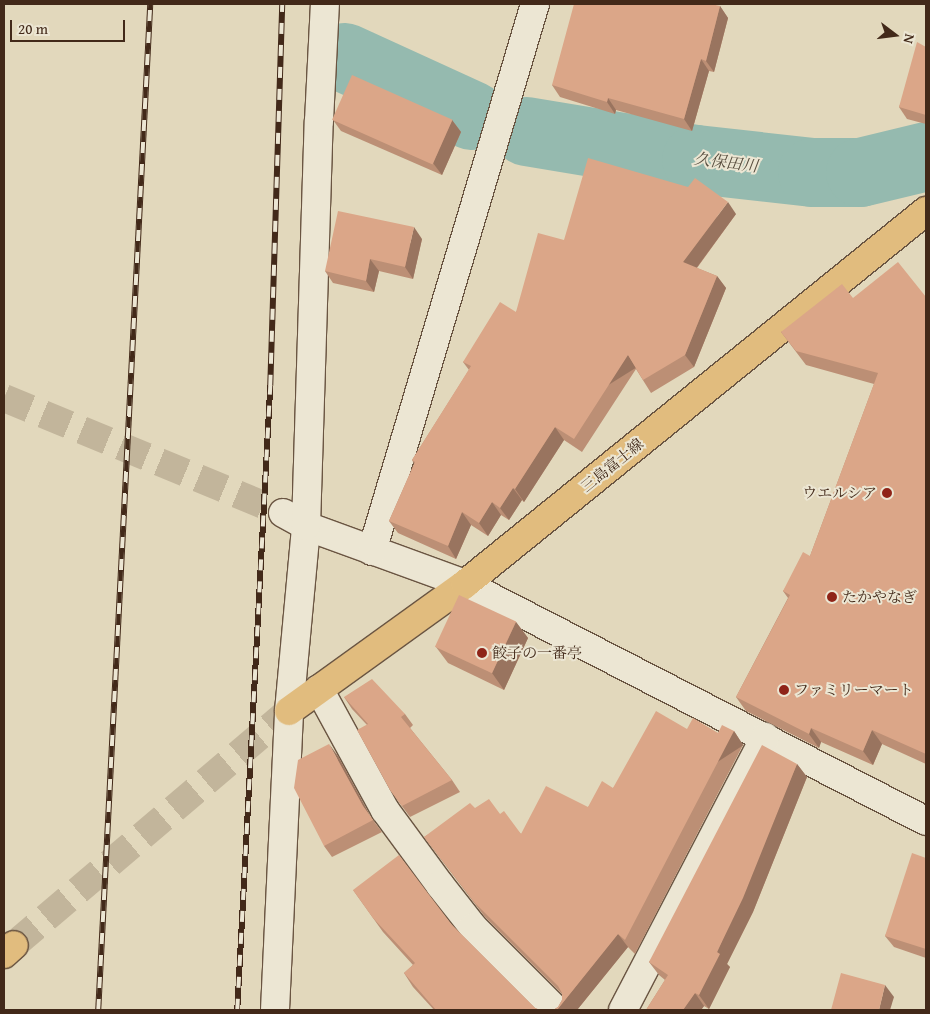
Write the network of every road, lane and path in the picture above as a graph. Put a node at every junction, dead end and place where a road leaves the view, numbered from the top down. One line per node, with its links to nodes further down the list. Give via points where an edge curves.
1 (325, 4): 4 (street)
2 (535, 4): 5 (street)
3 (926, 210): 6 (main road, 三島富士線)
4 (294, 520): 5 (street); 8 (street)
5 (372, 551): 6 (street)
6 (465, 584): 7 (main road, 三島富士線); 9 (street)
7 (319, 689): 8 (main road, 三島富士線); 12 (street, via 385,810 440,885 472,927)
8 (290, 711): 11 (street)
9 (765, 737): 10 (street); 13 (street)
10 (926, 821)
11 (275, 1010)
12 (556, 1010)
13 (623, 1010)

